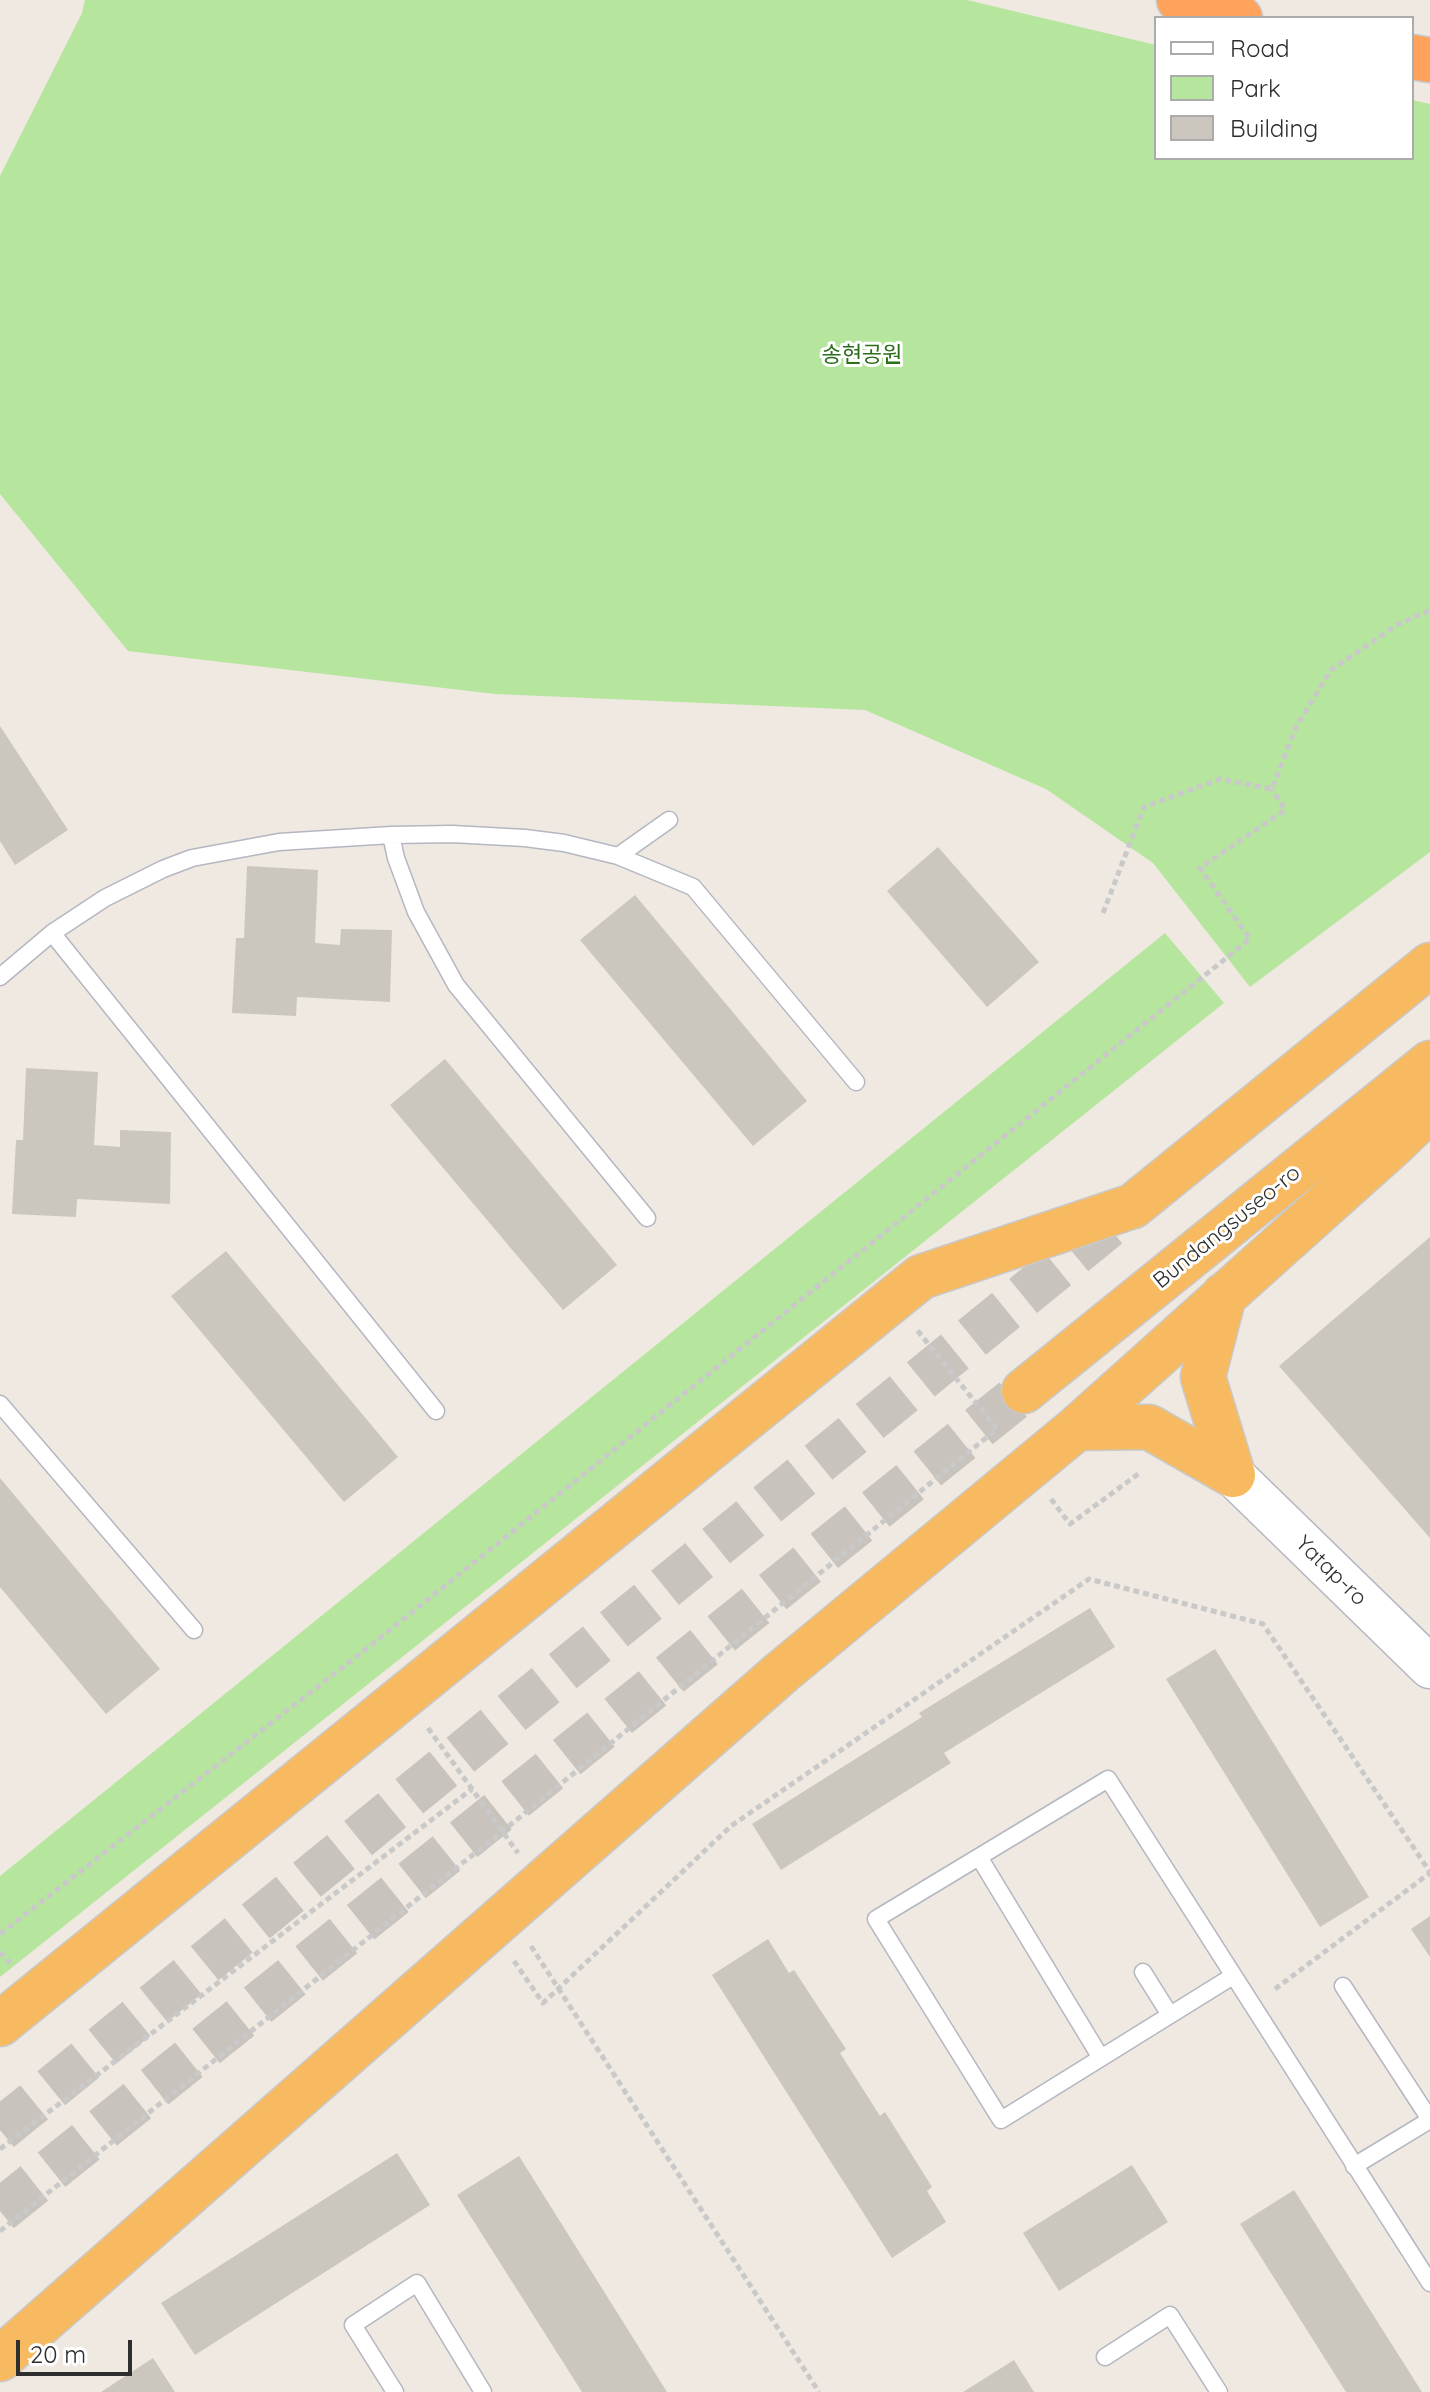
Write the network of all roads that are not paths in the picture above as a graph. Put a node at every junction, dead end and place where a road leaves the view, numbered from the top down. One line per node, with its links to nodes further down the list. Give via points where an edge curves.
1 (1179, 0): 2 (highway)
2 (1233, 16)
3 (669, 820): 5 (lane)
4 (391, 835): 5 (lane, via 525,838); 6 (lane, via 279,842 192,858 105,898); 12 (lane, via 416,912 456,985)
5 (618, 856): 10 (lane, via 693,887)
6 (52, 933): 8 (lane); 16 (lane)
7 (1430, 965): 26 (highway, via 1133,1206 921,1277)
8 (0, 977)
9 (1430, 1063): 14 (highway, Bundangsuseo-ro)
10 (856, 1082)
11 (1430, 1109): 13 (highway)
12 (647, 1218)
13 (1224, 1295): 17 (highway); 18 (highway, via 1203,1377)
14 (1024, 1391)
15 (0, 1404): 19 (lane)
16 (436, 1411)
17 (1077, 1428): 18 (highway, via 1149,1427); 32 (highway, via 782,1672)
18 (1233, 1475): 20 (street, Yatap-ro)
19 (194, 1630)
20 (1430, 1667)
21 (979, 1857): 23 (lane, via 1108,1779); 27 (lane); 27 (lane, via 876,1919 1001,2120)
22 (1143, 1972): 25 (lane)
23 (1233, 1976): 25 (lane); 29 (lane)
24 (1343, 1986): 28 (lane)
25 (1170, 2015): 27 (lane)
26 (0, 2024)
27 (1101, 2058)
28 (1430, 2119): 29 (lane)
29 (1354, 2166): 30 (lane)
30 (1430, 2283)
31 (1105, 2357): 35 (lane, via 1170,2315)
32 (0, 2359)
33 (395, 2392): 34 (lane, via 353,2325 417,2283)
34 (483, 2392)
35 (1219, 2392)

